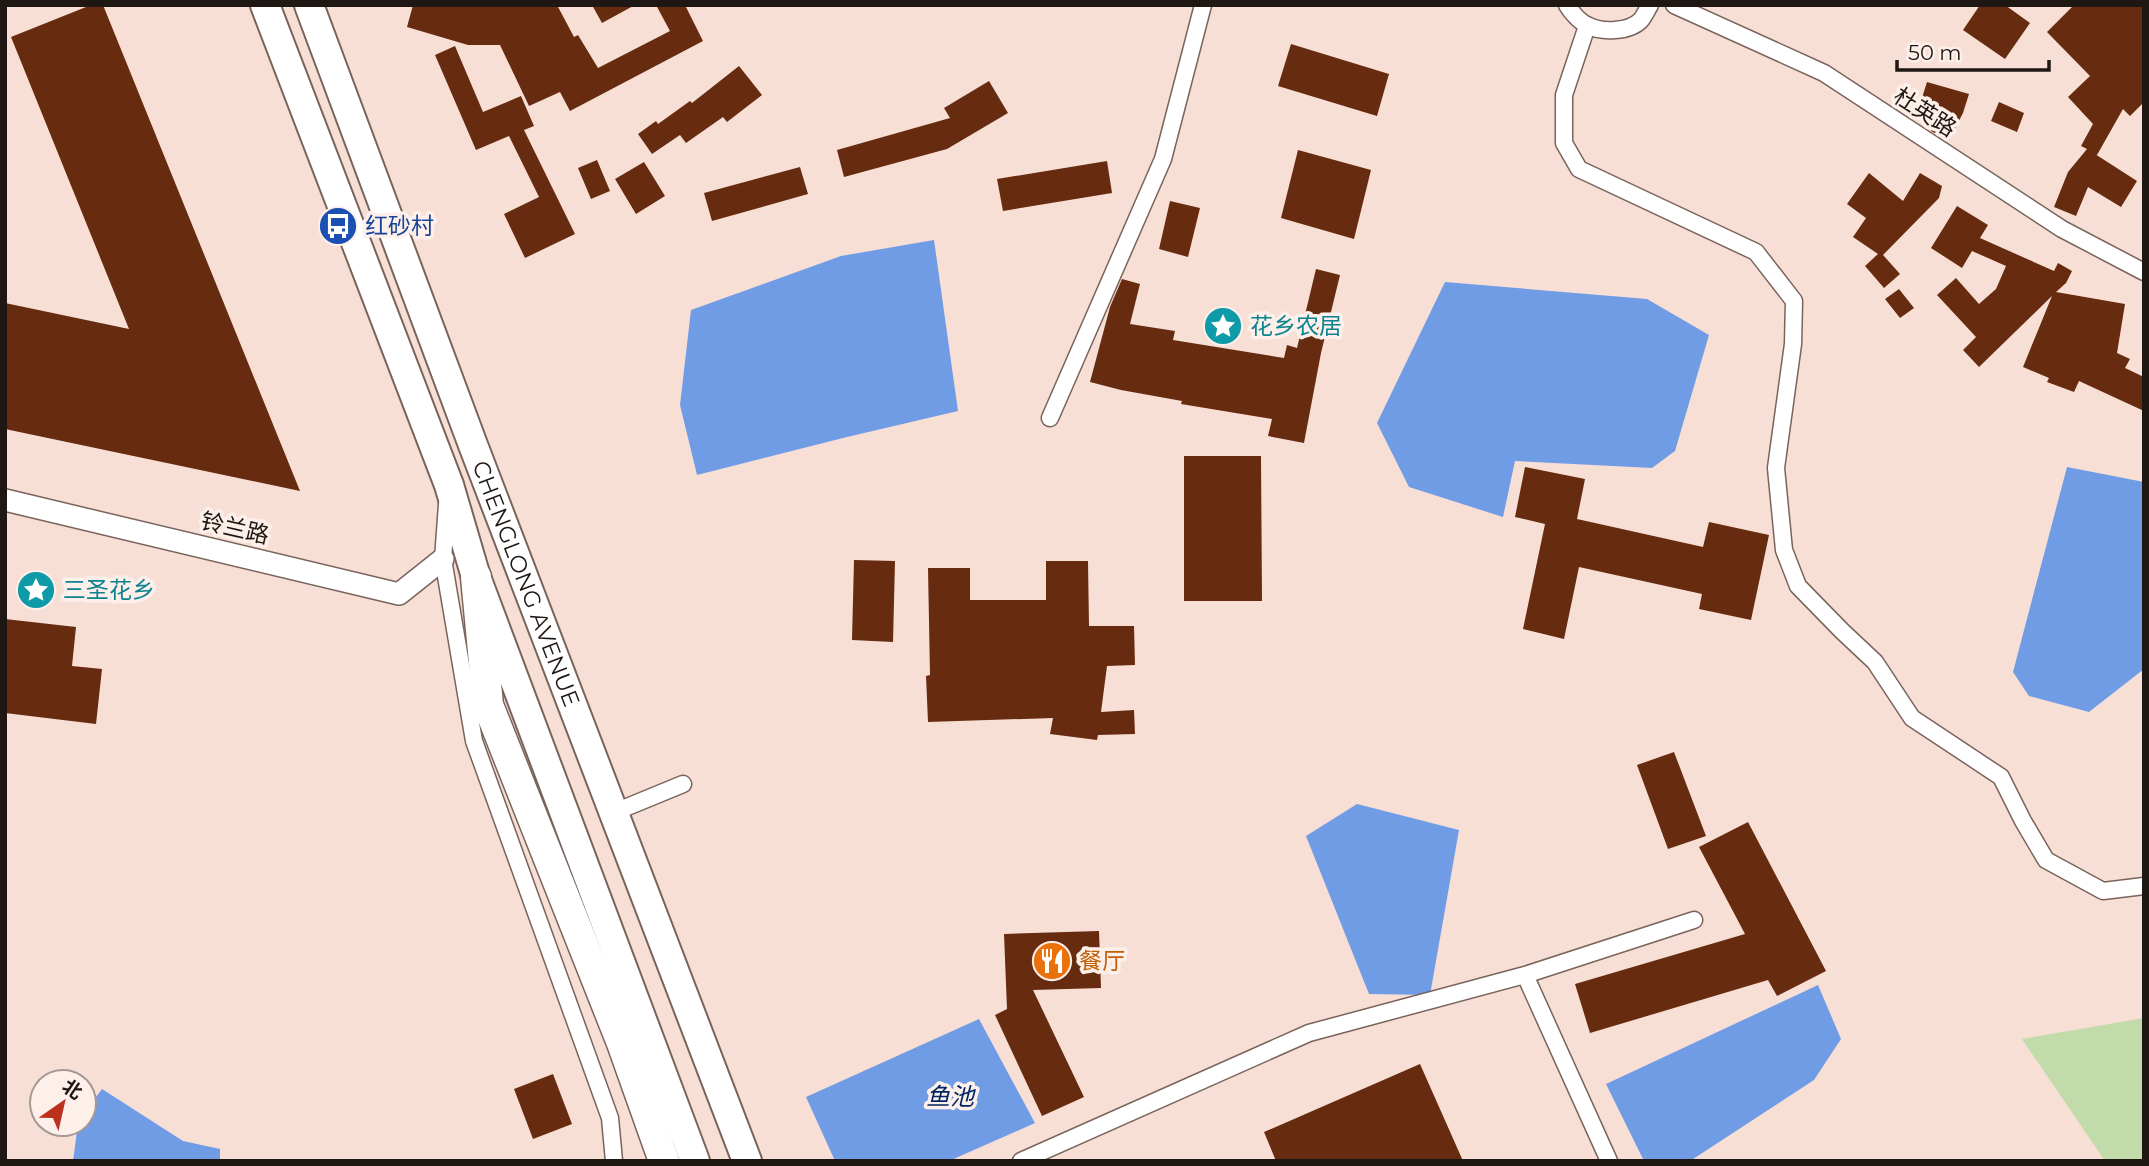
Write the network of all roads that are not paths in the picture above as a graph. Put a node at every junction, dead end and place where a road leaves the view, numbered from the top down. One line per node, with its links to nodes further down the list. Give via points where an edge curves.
1 (265, 5): 10 (highway, CHENGLONG AVENUE)
2 (309, 5): 15 (highway, CHENGLONG AVENUE)
3 (1203, 5): 9 (street, via 1163,159)
4 (1567, 5): 7 (street)
5 (1650, 5): 7 (street, via 1640,22 1622,29)
6 (1674, 5): 8 (street, 杜英路, via 1824,73 2062,229)
7 (1587, 26): 16 (street, via 1564,95 1564,143 1579,169 1756,251 1794,302 1793,344 1776,468 1784,550 1798,586 1875,662 1912,718 2001,777 2046,860 2103,891)
8 (2144, 272)
9 (1050, 418)
10 (449, 485): 12 (street); 13 (highway, CHENGLONG AVENUE)
11 (5, 500): 12 (street, 铃兰路, via 398,594)
12 (443, 559): 19 (street, via 474,741 610,1118)
13 (476, 577): 20 (highway, via 488,705); 21 (highway, CHENGLONG AVENUE)
14 (683, 784): 15 (street)
15 (615, 812): 22 (highway, CHENGLONG AVENUE)
16 (2144, 886)
17 (1694, 920): 18 (street)
18 (1525, 975): 23 (street, via 1308,1033); 24 (street)
19 (614, 1161)
20 (664, 1161)
21 (695, 1161)
22 (747, 1161)
23 (1021, 1161)
24 (1609, 1161)

